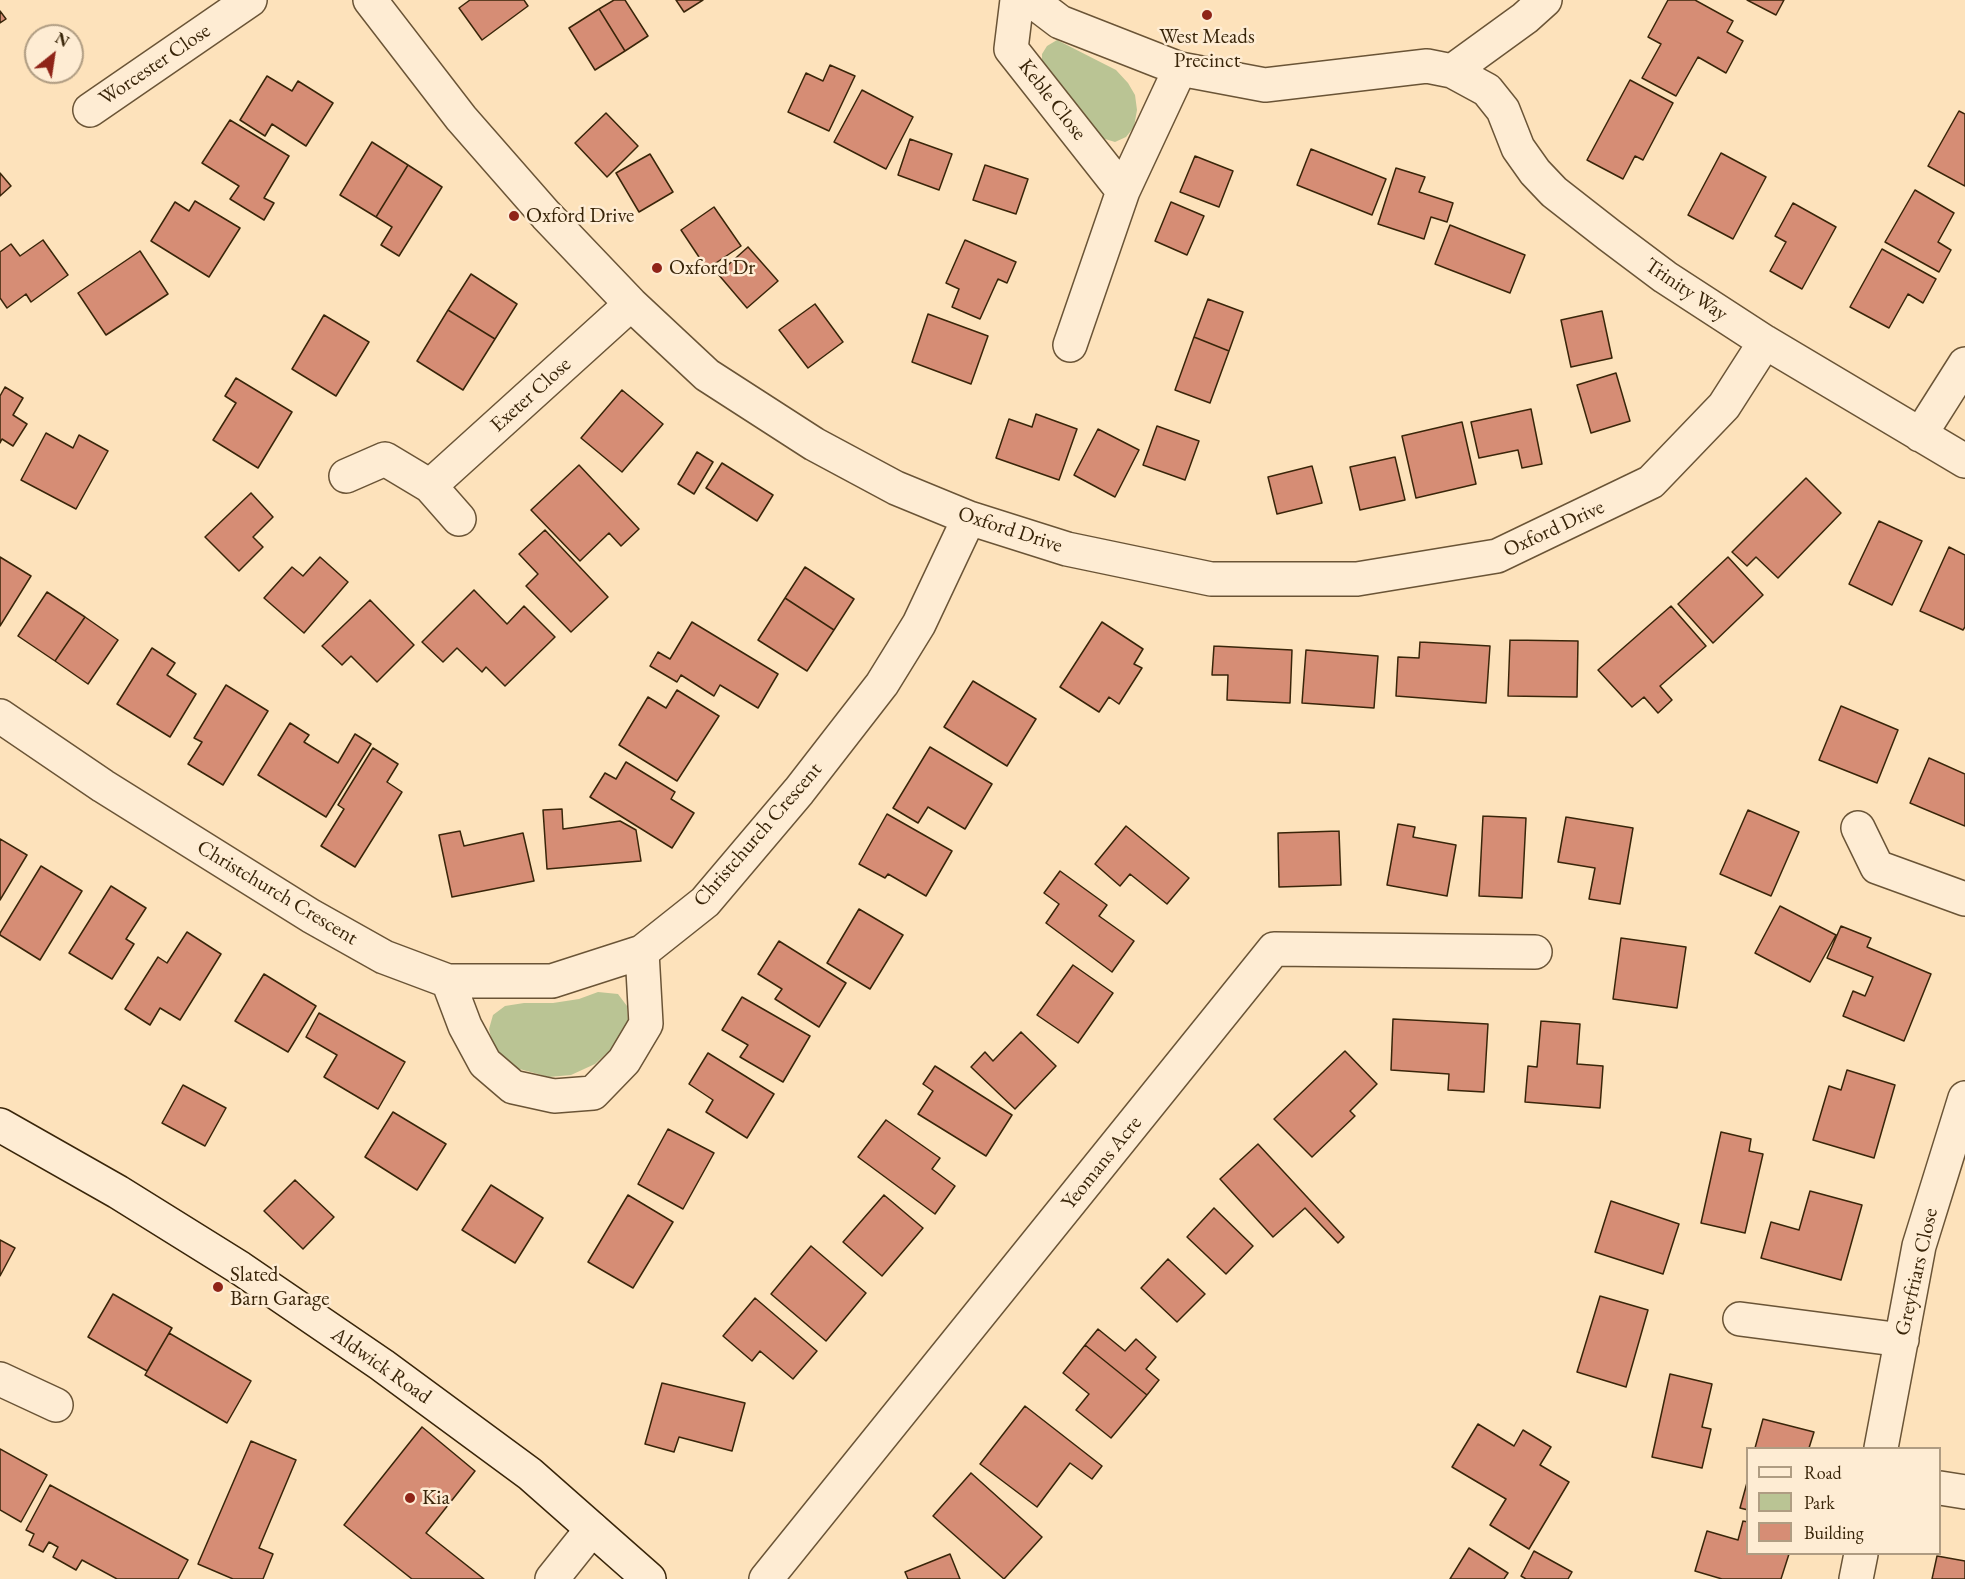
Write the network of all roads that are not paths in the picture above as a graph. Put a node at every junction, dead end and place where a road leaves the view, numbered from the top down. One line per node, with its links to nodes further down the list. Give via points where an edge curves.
1 (250, 0): 8 (street, Worcester Close)
2 (370, 0): 10 (street, Oxford Drive, via 461,118)
3 (1017, 0): 9 (street, Keble Close, via 1011,49)
4 (1031, 0): 6 (street, Trinity Way, via 1060,22)
5 (1545, 0): 7 (street)
6 (1180, 69): 7 (street, Trinity Way, via 1265,85 1427,66); 9 (street)
7 (1452, 71): 11 (street, Trinity Way, via 1487,90 1503,110 1518,148 1554,192 1665,277)
8 (90, 110)
9 (1123, 191): 12 (street)
10 (631, 304): 17 (street, Exeter Close); 18 (street, Oxford Drive, via 707,375 814,444 896,488)
11 (1764, 342): 14 (street, Trinity Way); 18 (street, Oxford Drive, via 1724,406 1651,482 1497,556 1357,579 1211,579 1067,549)
12 (1071, 345)
13 (1965, 364): 14 (street)
14 (1920, 435): 15 (street, Trinity Way)
15 (1965, 461)
16 (346, 476): 17 (street, via 384,459)
17 (430, 486): 19 (street)
18 (969, 518): 23 (street, Christchurch Crescent, via 919,624 882,684 799,791 705,902)
19 (459, 519)
20 (0, 716): 25 (street, Christchurch Crescent, via 311,916 384,957)
21 (1858, 828): 22 (street, via 1877,867)
22 (1965, 899)
23 (642, 952): 25 (street, Christchurch Crescent, via 552,981); 25 (street, via 646,1024 624,1061 593,1094 554,1096 513,1087 484,1063)
24 (1535, 952): 39 (street, Yeomans Acre, via 1275,949)
25 (448, 981)
26 (1965, 1098): 29 (street, Greyfriars Close, via 1919,1246)
27 (0, 1125): 35 (street, Aldwick Road, via 149,1211 268,1287 521,1467)
28 (1740, 1319): 29 (street)
29 (1902, 1340): 32 (street, Greyfriars Close)
30 (0, 1379): 31 (street)
31 (56, 1406)
32 (1881, 1447)
33 (1941, 1488): 34 (street)
34 (1965, 1492)
35 (592, 1529): 37 (street); 38 (street, Aldwick Road)
36 (1861, 1555): 40 (street)
37 (552, 1579)
38 (649, 1579)
39 (766, 1579)
40 (1856, 1579)

